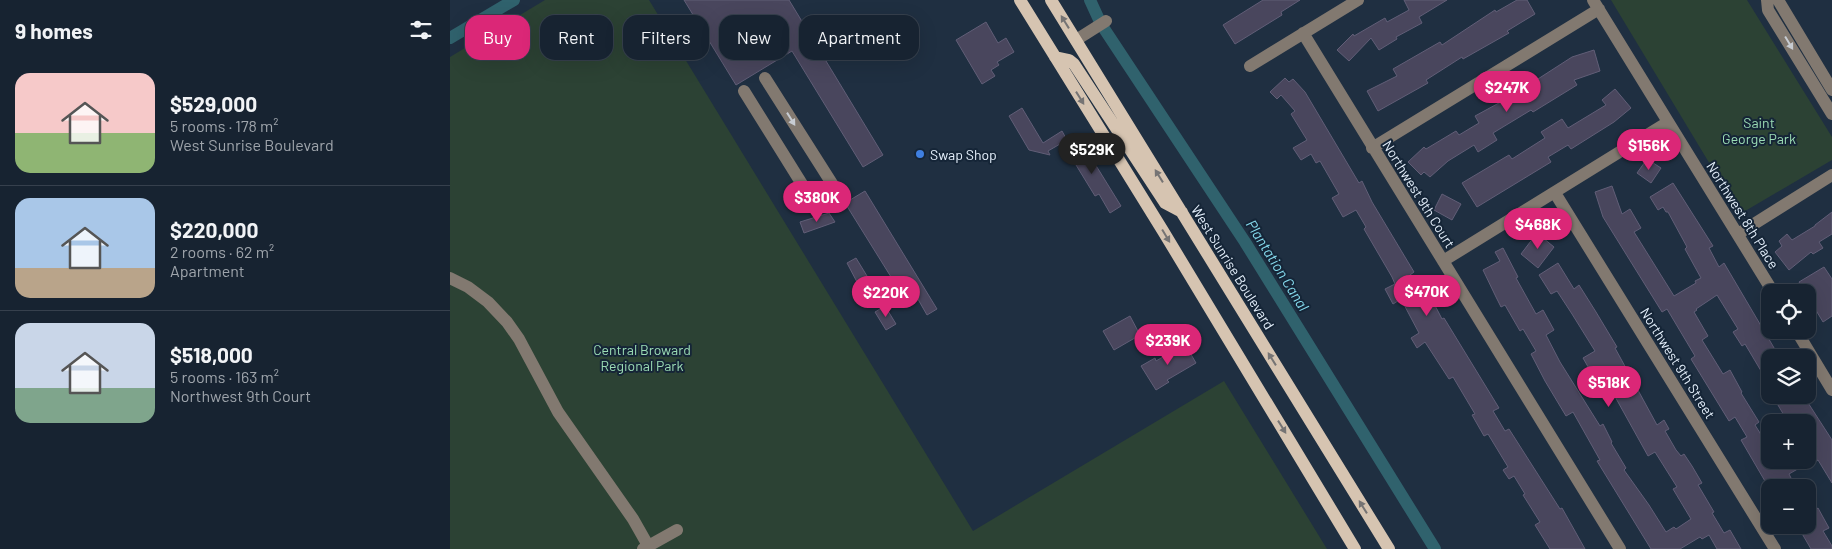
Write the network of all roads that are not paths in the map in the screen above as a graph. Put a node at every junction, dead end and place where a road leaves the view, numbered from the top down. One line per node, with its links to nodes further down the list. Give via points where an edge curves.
1 (1020, 0): 10 (main road)
2 (1051, 0): 9 (main road, West Sunrise Boulevard, one-way to 2)
3 (1358, 0): 8 (street)
4 (1767, 0): 15 (street, one-way to 15, via 1768,10)
5 (1778, 0): 13 (street)
6 (1596, 4): 16 (street, Northwest 8th Place); 17 (street)
7 (1101, 24): 9 (street)
8 (1303, 34): 11 (street); 17 (street, Northwest 9th Court)
9 (1076, 40): 22 (main road, West Sunrise Boulevard, one-way to 9)
10 (1055, 57): 22 (main road, via 1074,64 1165,203); 30 (main road, one-way to 30)
11 (1250, 66)
12 (765, 78): 20 (street, one-way to 20)
13 (1832, 90)
14 (744, 91): 21 (street)
15 (1832, 114)
16 (1668, 122): 19 (street); 23 (street, Northwest 8th Place)
17 (1372, 148): 24 (street, Northwest 9th Court)
18 (1832, 175): 23 (street)
19 (1555, 192): 24 (street); 36 (street, Northwest 9th Street)
20 (838, 193)
21 (815, 205)
22 (1182, 212): 34 (main road, West Sunrise Boulevard, one-way to 22)
23 (1738, 234): 26 (street, Northwest 8th Place)
24 (1443, 261): 35 (street, Northwest 9th Court)
25 (450, 278): 31 (street, via 488,302 507,322 558,412 609,484)
26 (1768, 284)
27 (1801, 339): 28 (street)
28 (1832, 390)
29 (677, 530): 31 (street)
30 (1344, 530): 32 (street); 33 (main road)
31 (647, 548)
32 (1350, 549)
33 (1355, 549)
34 (1388, 549)
35 (1620, 549)
36 (1774, 549)

